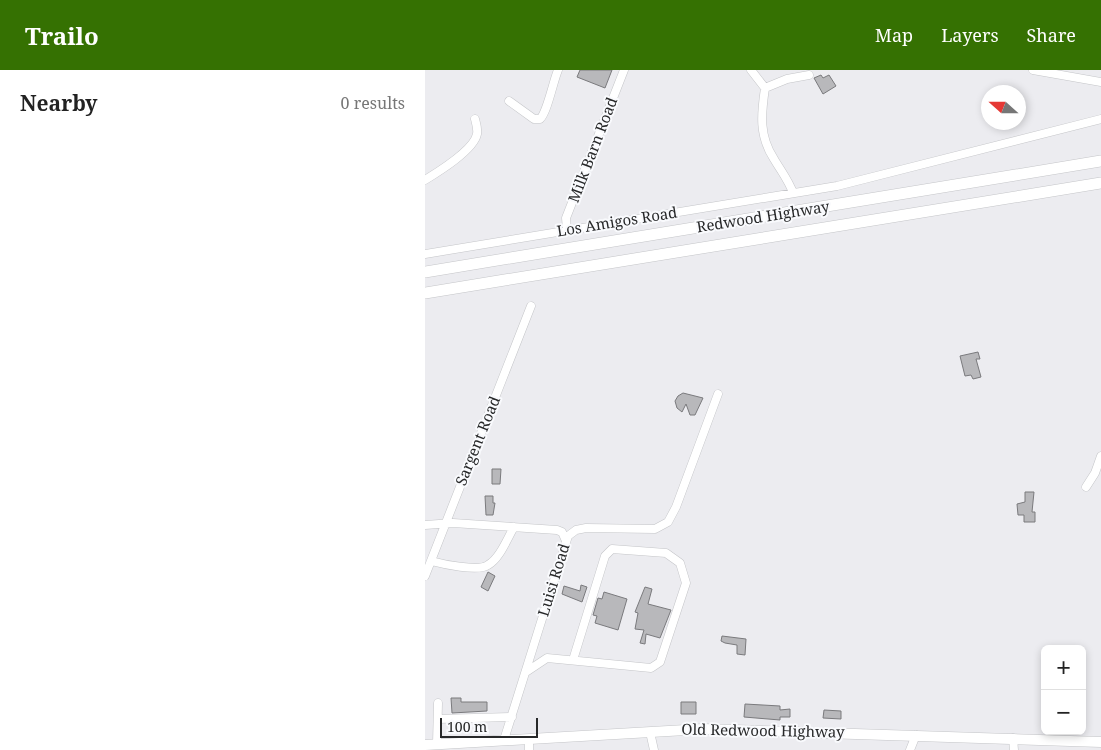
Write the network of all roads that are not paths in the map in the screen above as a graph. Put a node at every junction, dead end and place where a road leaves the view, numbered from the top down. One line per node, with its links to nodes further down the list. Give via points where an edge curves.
1 (558, 70): 8 (street, via 545,115 540,119 534,119)
2 (624, 70): 15 (street, Milk Barn Road, via 566,218)
3 (751, 70): 7 (street)
4 (1033, 70): 6 (street)
5 (809, 75): 7 (street)
6 (1101, 82)
7 (765, 88): 14 (street, via 762,134)
8 (509, 101)
9 (475, 118): 12 (street, via 478,132 473,142 439,173)
10 (1101, 119): 14 (street, Los Amigos Road, via 837,186)
11 (1101, 161): 17 (highway, Redwood Highway)
12 (425, 180)
13 (1101, 183): 18 (highway, Redwood Highway)
14 (793, 194): 15 (street, Los Amigos Road)
15 (567, 230): 16 (street, Los Amigos Road)
16 (425, 254)
17 (425, 272)
18 (425, 293)
19 (531, 306): 23 (street, Sargent Road)
20 (718, 394): 26 (street, Luisi Road, via 668,522 655,529 576,530)
21 (1101, 456): 22 (street)
22 (1086, 487)
23 (445, 524): 24 (street); 25 (street); 27 (street, Sargent Road)
24 (425, 525)
25 (514, 527): 26 (street, via 557,530 562,532); 27 (street, via 503,548 485,567)
26 (566, 541): 30 (street, Luisi Road)
27 (431, 561): 28 (street, Sargent Road)
28 (425, 576)
29 (573, 660): 29 (street, via 651,668 660,662 686,584 679,563 666,553 612,549 605,556); 30 (street, via 547,658)
30 (527, 672): 32 (street, Luisi Road)
31 (438, 703): 33 (street)
32 (512, 717): 33 (street); 38 (street, Luisi Road)
33 (438, 719): 40 (street)
34 (650, 732): 35 (main road, Old Redwood Highway, via 703,729); 37 (main road, Old Redwood Highway); 43 (street)
35 (916, 734): 36 (main road, Old Redwood Highway); 44 (street)
36 (1013, 738): 39 (main road, Old Redwood Highway); 45 (street)
37 (529, 739): 38 (main road, Old Redwood Highway); 42 (street)
38 (504, 740): 40 (main road, Old Redwood Highway)
39 (1101, 742)
40 (437, 744): 41 (main road, Old Redwood Highway)
41 (425, 745)
42 (529, 750)
43 (654, 750)
44 (910, 750)
45 (1014, 750)

